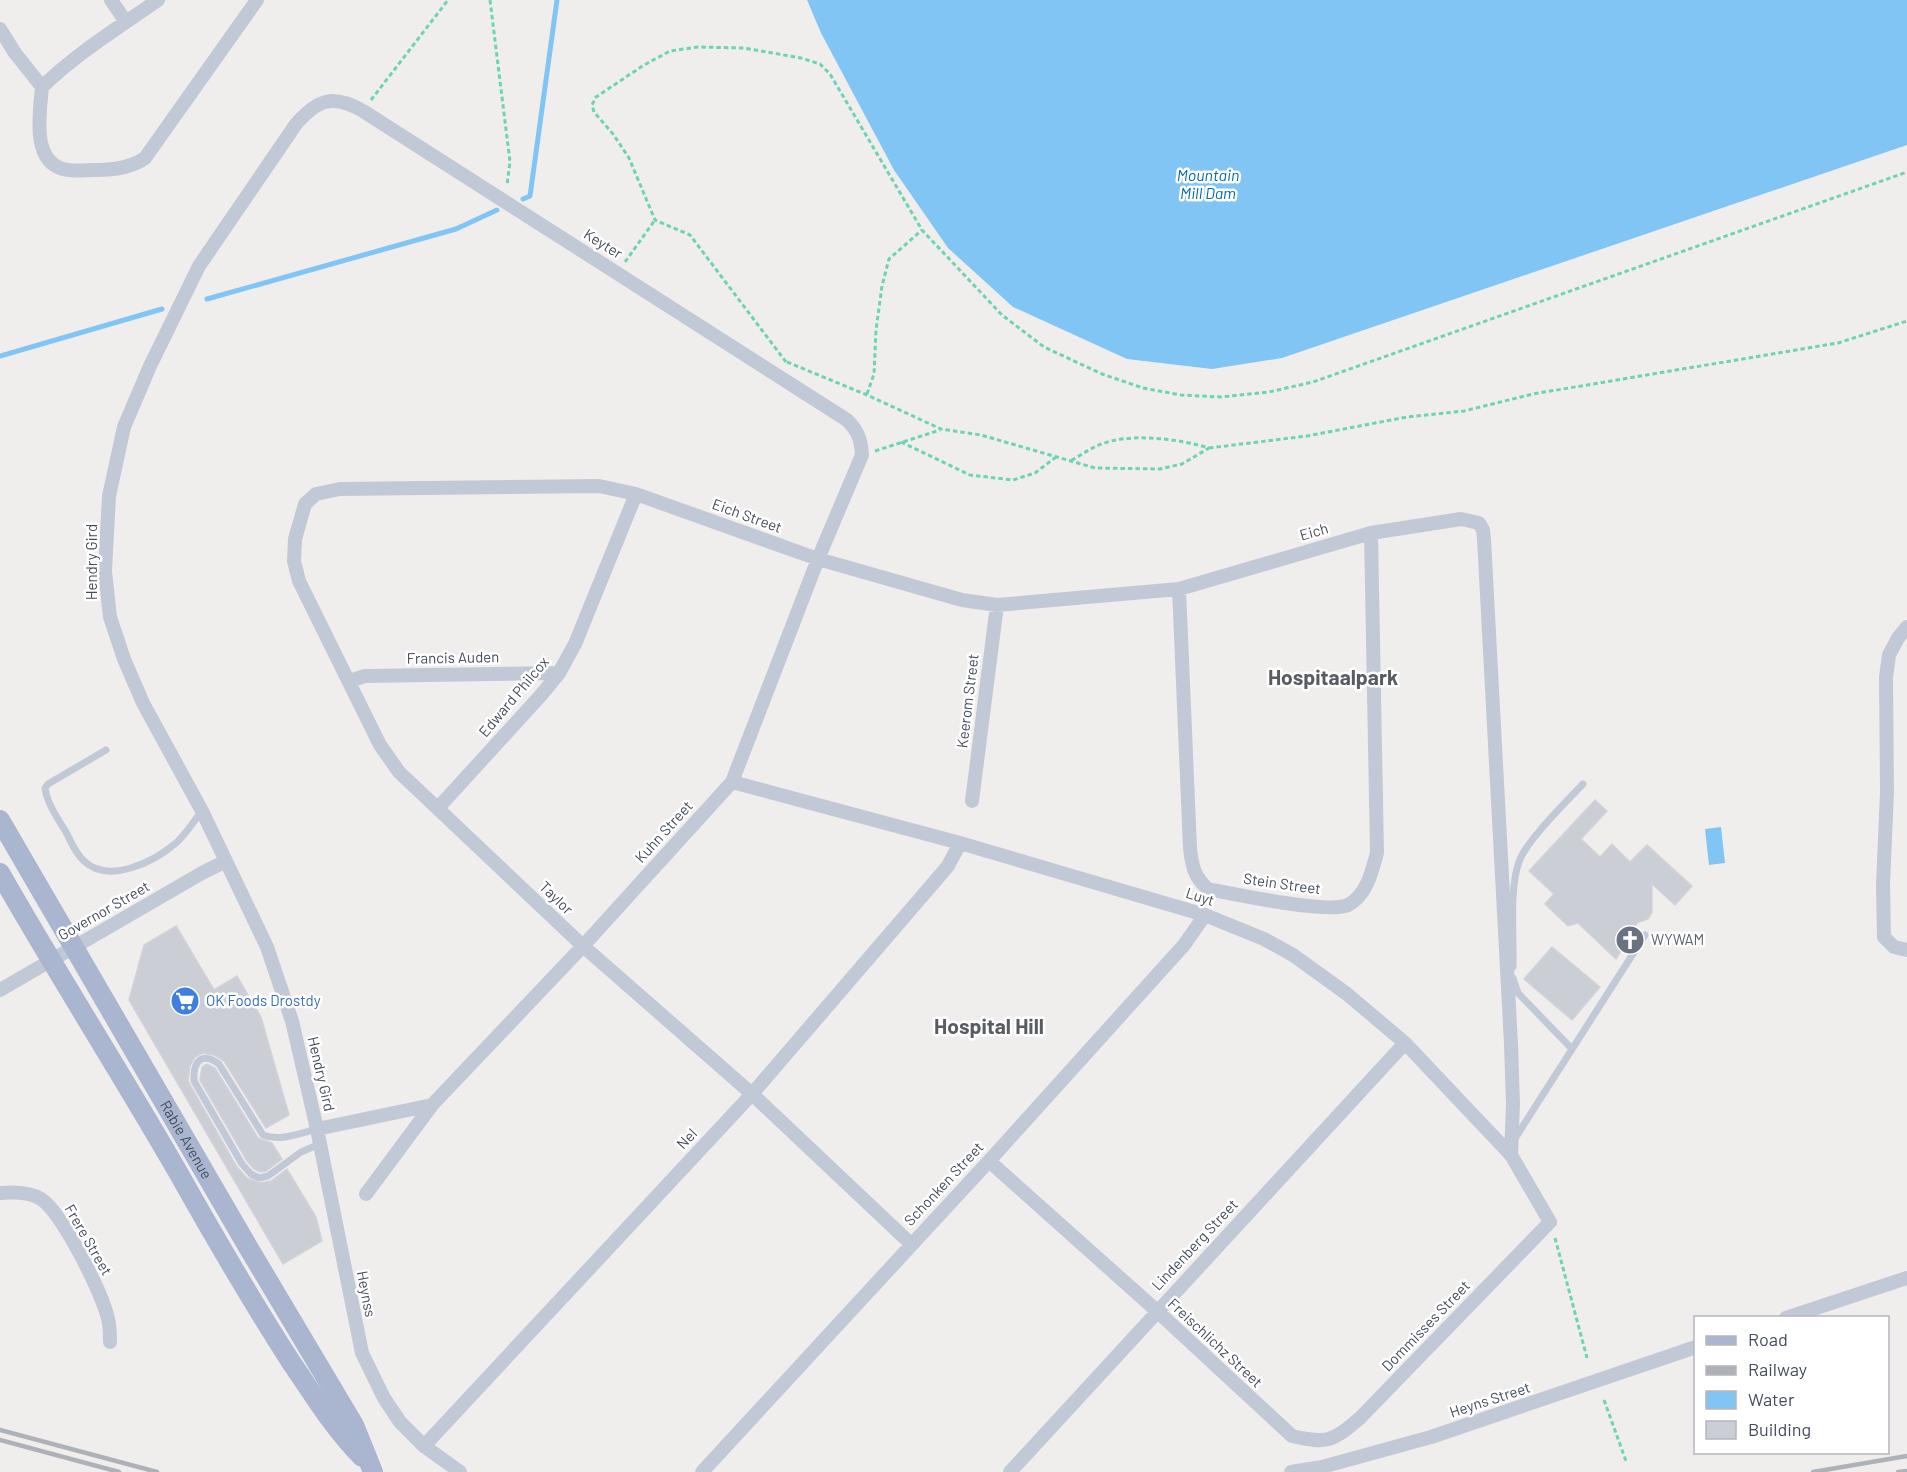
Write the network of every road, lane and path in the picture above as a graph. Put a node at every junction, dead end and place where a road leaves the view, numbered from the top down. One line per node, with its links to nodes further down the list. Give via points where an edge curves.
1 (111, 0): 6 (street)
2 (158, 0): 6 (street)
3 (257, 0): 8 (street, via 160,139 137,164 78,170 62,169 49,160 41,145)
4 (448, 0): 10 (path)
5 (490, 0): 12 (path, via 510,162)
6 (126, 22): 8 (street, via 91,45)
7 (0, 29): 8 (street)
8 (42, 87)
9 (339, 100): 10 (street, Keyter); 40 (street, Hendry Gird, via 314,106 296,124 199,266 123,427 109,496 105,571 110,617 143,703)
10 (363, 111): 12 (street, Keyter)
11 (1907, 172): 14 (path, via 1313,382 1221,397 1143,388 1044,347 1002,315)
12 (504, 201): 15 (street, Keyter)
13 (655, 220): 14 (path, via 629,158 594,112 593,100 670,51 744,48 801,58 820,64 830,74); 15 (path); 18 (path, via 690,235)
14 (922, 230): 19 (path, via 889,259 876,330 874,374)
15 (617, 273): 23 (street, Keyter, via 847,420 857,430)
16 (1907, 321): 22 (path, via 1838,343 1533,394 1464,411)
17 (776, 360): 18 (path)
18 (786, 362): 19 (path)
19 (867, 395): 20 (path)
20 (941, 429): 21 (path); 24 (path, via 981,435)
21 (901, 442): 23 (path); 24 (path, via 970,475 1013,480 1035,472)
22 (1209, 448): 25 (path, via 1185,441 1132,439 1101,444); 25 (path, via 1182,464 1160,469 1095,468)
23 (862, 455): 29 (street, Kuhn Street)
24 (1056, 457): 25 (path)
25 (1070, 461)
26 (636, 494): 27 (street, Eich Street, via 599,486 340,489 316,494); 29 (street, Eich Street); 33 (street, Edward Philcox, via 575,644)
27 (305, 504): 34 (street, Taylor, via 295,539 294,561 299,581)
28 (1371, 533): 30 (street, Eich); 30 (street, Stein Street, via 1377,853 1363,892 1348,904 1318,907 1208,890 1198,880 1190,848); 58 (street, Eich, via 1461,519 1479,523 1483,530 1511,1044)
29 (818, 559): 31 (street, Eich Street, via 962,600); 36 (street, Kuhn Street)
30 (1179, 589): 31 (street, Eich Street)
31 (997, 605): 38 (street, Keerom Street)
32 (1907, 627): 49 (street, via 1889,655 1886,677 1883,885 1884,937 1894,947)
33 (559, 673): 34 (street, Francis Auden, via 365,676); 39 (street, Edward Philcox)
34 (349, 681): 39 (street, Taylor, via 380,745 399,772)
35 (106, 750): 40 (lane, via 45,788 85,863 111,870 139,866 177,842)
36 (732, 782): 42 (street, Luyt); 47 (street, Kuhn Street)
37 (1583, 784): 53 (lane, via 1522,854 1515,887 1516,988)
38 (972, 801)
39 (438, 808): 47 (street, Taylor)
40 (202, 811): 43 (street, Hendry Gird)
41 (0, 820): 48 (main road, Rabie Avenue)
42 (960, 843): 45 (street, Luyt); 54 (street, Nel, via 948,866)
43 (226, 861): 48 (street, Governor Street); 56 (street, Hendry Gird, via 267,947 292,1022)
44 (0, 873): 50 (main road, Rabie Avenue)
45 (1206, 915): 52 (street, Luyt, via 1293,955); 59 (street, Schonken Street, via 1184,945)
46 (1645, 935): 53 (lane)
47 (583, 946): 54 (street, Taylor); 55 (street, Kuhn Street)
48 (73, 948): 50 (street, Governor Street); 74 (main road, Rabie Avenue, via 354,1425)
49 (1907, 950)
50 (51, 962): 51 (street, Governor Street); 74 (main road, Rabie Avenue, via 229,1264 350,1445)
51 (0, 990)
52 (1405, 1042): 58 (street, Luyt); 65 (street, Lindenberg Street)
53 (1572, 1049): 58 (lane)
54 (752, 1094): 63 (street, Taylor); 72 (street, Nel)
55 (432, 1105): 56 (street); 61 (street, Kuhn Street)
56 (317, 1129): 57 (street, Heynss); 57 (lane, via 283,1137 263,1135 219,1064 211,1058 196,1063 194,1081 251,1174 259,1178 268,1176 301,1152)
57 (320, 1144): 72 (street, Heynss, via 362,1353 389,1406)
58 (1511, 1150): 62 (street, Luyt)
59 (989, 1161): 63 (street, Schonken Street); 65 (street, Freischlichz Street)
60 (0, 1193): 67 (street, Frere Street, via 41,1198 56,1213 104,1305)
61 (366, 1194)
62 (1550, 1222): 69 (path); 71 (street, Dommisses Street, via 1360,1418 1340,1435)
63 (911, 1244): 76 (street, Schonken Street)
64 (1907, 1278): 66 (street)
65 (1156, 1311): 71 (street, Freischlichz Street, via 1292,1436); 77 (street, Lindenberg Street)
66 (1789, 1316)
67 (110, 1342)
68 (1694, 1347): 78 (street, Heyns Street, via 1431,1437)
69 (1587, 1358)
70 (1604, 1400): 73 (path)
71 (1318, 1442)
72 (424, 1446): 75 (street)
73 (1626, 1461)
74 (370, 1467)
75 (460, 1472)
76 (702, 1472)
77 (1010, 1472)
78 (1291, 1472)

